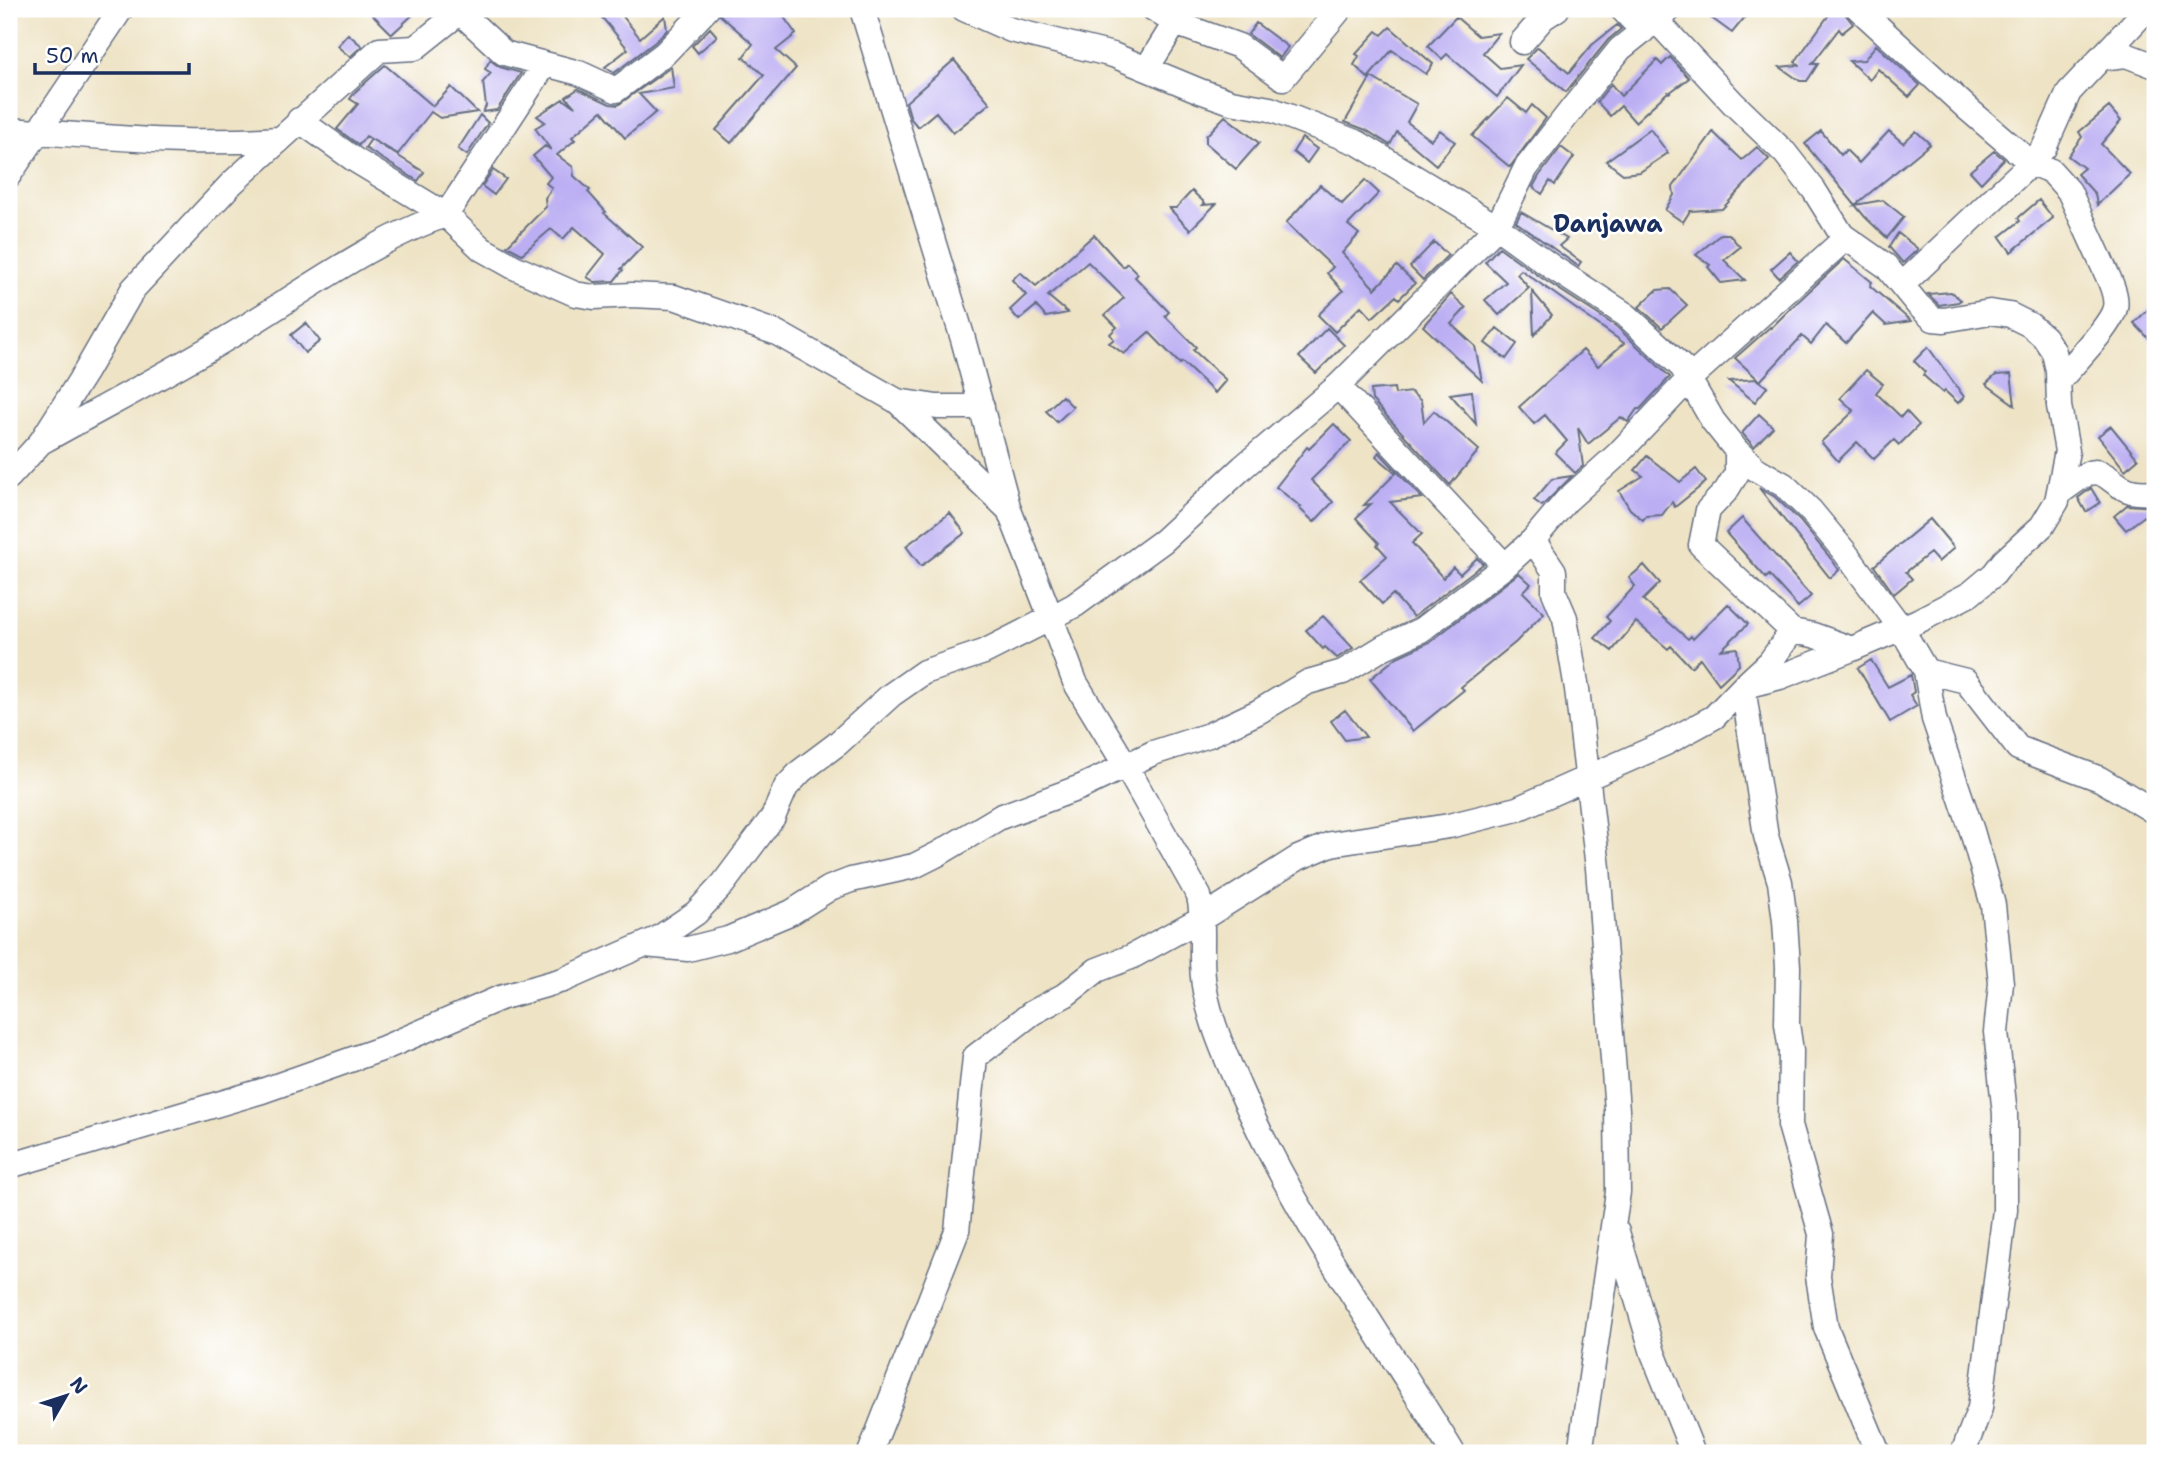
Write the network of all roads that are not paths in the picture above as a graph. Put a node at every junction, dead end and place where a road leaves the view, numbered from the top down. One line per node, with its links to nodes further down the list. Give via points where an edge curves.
1 (121, 9): 21 (street)
2 (707, 9): 16 (street, via 665,53 616,90)
3 (862, 9): 33 (street)
4 (964, 9): 18 (street, via 1010,30 1078,44)
5 (1154, 9): 13 (street)
6 (1340, 9): 13 (street, via 1283,78 1239,47)
7 (1557, 9): 14 (street)
8 (1622, 9): 12 (street)
9 (1859, 9): 23 (street)
10 (2147, 9): 15 (street)
11 (462, 10): 16 (street, via 504,53); 19 (street, via 415,48 379,50)
12 (1657, 20): 26 (street, via 1620,49 1526,168); 27 (street, via 1785,153)
13 (1175, 23): 18 (street)
14 (1522, 42)
15 (2100, 58): 17 (street, via 2126,55); 23 (street, via 2069,92 2044,148)
16 (545, 64): 25 (street)
17 (2155, 66)
18 (1147, 68): 26 (street, via 1358,143)
19 (299, 120): 22 (street); 25 (street)
20 (9, 130): 21 (street)
21 (37, 132): 22 (street, via 206,142); 24 (street)
22 (278, 139): 34 (street, via 133,289)
23 (2031, 163): 28 (street); 30 (street, via 2051,171 2068,191 2115,295 2115,309)
24 (9, 175)
25 (446, 215): 32 (street, via 482,249 575,294 674,296 708,307 777,333); 34 (street, via 419,224)
26 (1497, 228): 29 (street, via 1626,315); 31 (street)
27 (1842, 235): 28 (street, via 1886,266); 29 (street, via 1837,246)
28 (1902, 285): 30 (street, via 1933,318 1990,312 2030,325 2054,352)
29 (1689, 379): 35 (street); 40 (street)
30 (2058, 382): 38 (street, via 2067,451)
31 (1338, 386): 41 (street); 42 (street, via 1163,541)
32 (897, 401): 33 (street); 39 (street)
33 (982, 407): 39 (street)
34 (41, 442): 36 (street)
35 (1737, 451): 43 (street, via 1811,511); 44 (street, via 1737,473 1707,510 1701,545)
36 (9, 477)
37 (2155, 492): 38 (street, via 2130,491 2097,471)
38 (2059, 493): 43 (street, via 2042,526 1994,575 1970,594)
39 (1009, 510): 42 (street)
40 (1533, 540): 41 (street); 49 (street, via 1554,570 1554,592 1565,618)
41 (1505, 566): 48 (street, via 1421,630 1343,672 1308,682 1258,712)
42 (1051, 618): 48 (street, via 1075,682); 52 (street, via 984,652 925,672 891,695 786,787 774,817 696,913)
43 (1901, 628): 45 (street); 46 (street)
44 (1792, 631): 45 (street); 47 (street, via 1770,662)
45 (1852, 649): 47 (street)
46 (1926, 671): 50 (street, via 1966,681 2018,748 2100,779); 60 (street, via 1934,719 1993,905 2001,983 1996,1032 2005,1114 2005,1210 1980,1408)
47 (1743, 687): 49 (street, via 1714,717); 59 (street, via 1766,836 1780,882 1785,921 1790,1125 1821,1234 1818,1276 1826,1328)
48 (1126, 766): 51 (street, via 1187,872); 52 (street, via 1000,817 914,866 830,888 792,912 728,939 688,949)
49 (1589, 778): 51 (street, via 1517,809 1449,826 1331,844 1298,858); 54 (street, via 1617,1110)
50 (2155, 812)
51 (1203, 918): 55 (street, via 1097,970 975,1057 957,1231); 56 (street, via 1200,947 1205,991 1259,1133 1322,1248)
52 (645, 945): 53 (street, via 262,1091)
53 (9, 1166)
54 (1614, 1221): 57 (street); 58 (street, via 1653,1353)
55 (870, 1453)
56 (1453, 1453)
57 (1580, 1453)
58 (1693, 1453)
59 (1878, 1453)
60 (1963, 1453)

